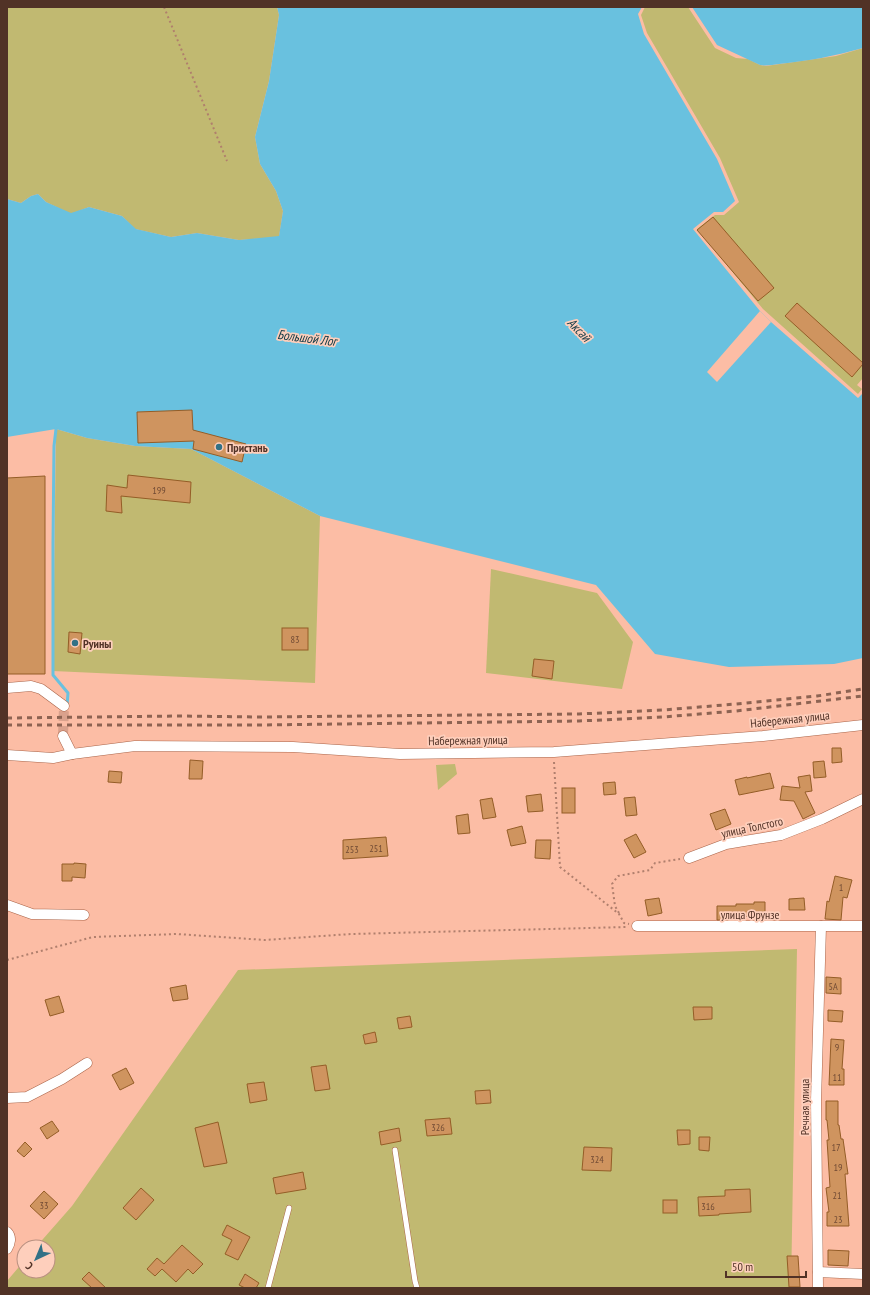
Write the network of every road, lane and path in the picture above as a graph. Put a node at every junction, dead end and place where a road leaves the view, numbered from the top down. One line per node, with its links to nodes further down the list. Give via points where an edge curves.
1 (164, 7): 2 (path)
2 (226, 161)
3 (7, 688): 4 (street, via 31,686 41,689)
4 (64, 706)
5 (863, 725): 7 (street, Набережная улица)
6 (63, 736): 8 (street)
7 (554, 752): 8 (street, Набережная улица, via 400,754 293,747 135,746); 13 (path, via 560,867)
8 (72, 754): 9 (street, Набережная улица, via 53,758)
9 (7, 755)
10 (863, 799): 11 (street, улица Толстого, via 781,835 726,844)
11 (689, 858): 13 (path, via 654,863 650,870 618,876 612,884 615,906)
12 (7, 905): 14 (street, via 32,914)
13 (619, 914): 15 (path, via 624,923)
14 (84, 915)
15 (638, 926): 16 (street, улица Фрунзе); 18 (path, via 350,934 264,940 176,934 93,937)
16 (821, 926): 17 (street, улица Фрунзе); 25 (street, Речная улица, via 816,1101)
17 (863, 926)
18 (7, 960)
19 (87, 1063): 20 (street, via 27,1098)
20 (7, 1098)
21 (395, 1150): 28 (lane)
22 (289, 1208): 27 (lane)
23 (7, 1232): 24 (street, via 10,1244)
24 (7, 1249)
25 (818, 1272): 26 (street); 29 (street, Речная улица)
26 (863, 1274)
27 (268, 1288)
28 (417, 1288)
29 (818, 1288)

